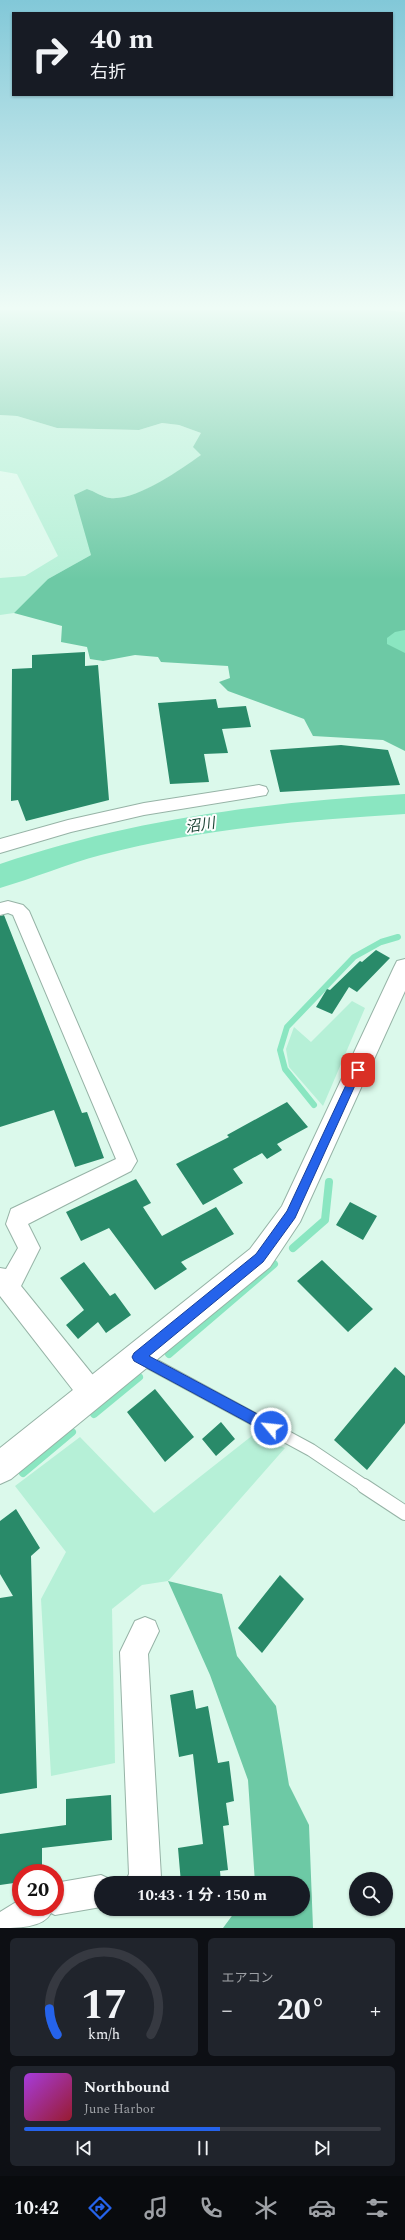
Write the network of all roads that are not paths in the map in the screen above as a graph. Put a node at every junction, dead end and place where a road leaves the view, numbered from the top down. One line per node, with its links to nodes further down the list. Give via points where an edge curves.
1 (259, 791): 2 (street, via 144,809 68,826)
2 (0, 846)
3 (0, 910): 5 (street, via 16,907 20,911 126,1161 124,1165 19,1216 18,1224 29,1248)
4 (405, 967): 6 (street, via 291,1214 260,1258)
5 (4, 1282): 7 (street)
6 (138, 1357): 7 (street); 9 (lane, via 311,1450)
7 (92, 1394): 8 (street)
8 (0, 1468)
9 (405, 1513)
10 (145, 1631): 11 (street, via 134,1652)
11 (145, 1876)
12 (94, 1892): 13 (street)
13 (64, 1897)
14 (24, 1916): 15 (street)
15 (5, 1928)

